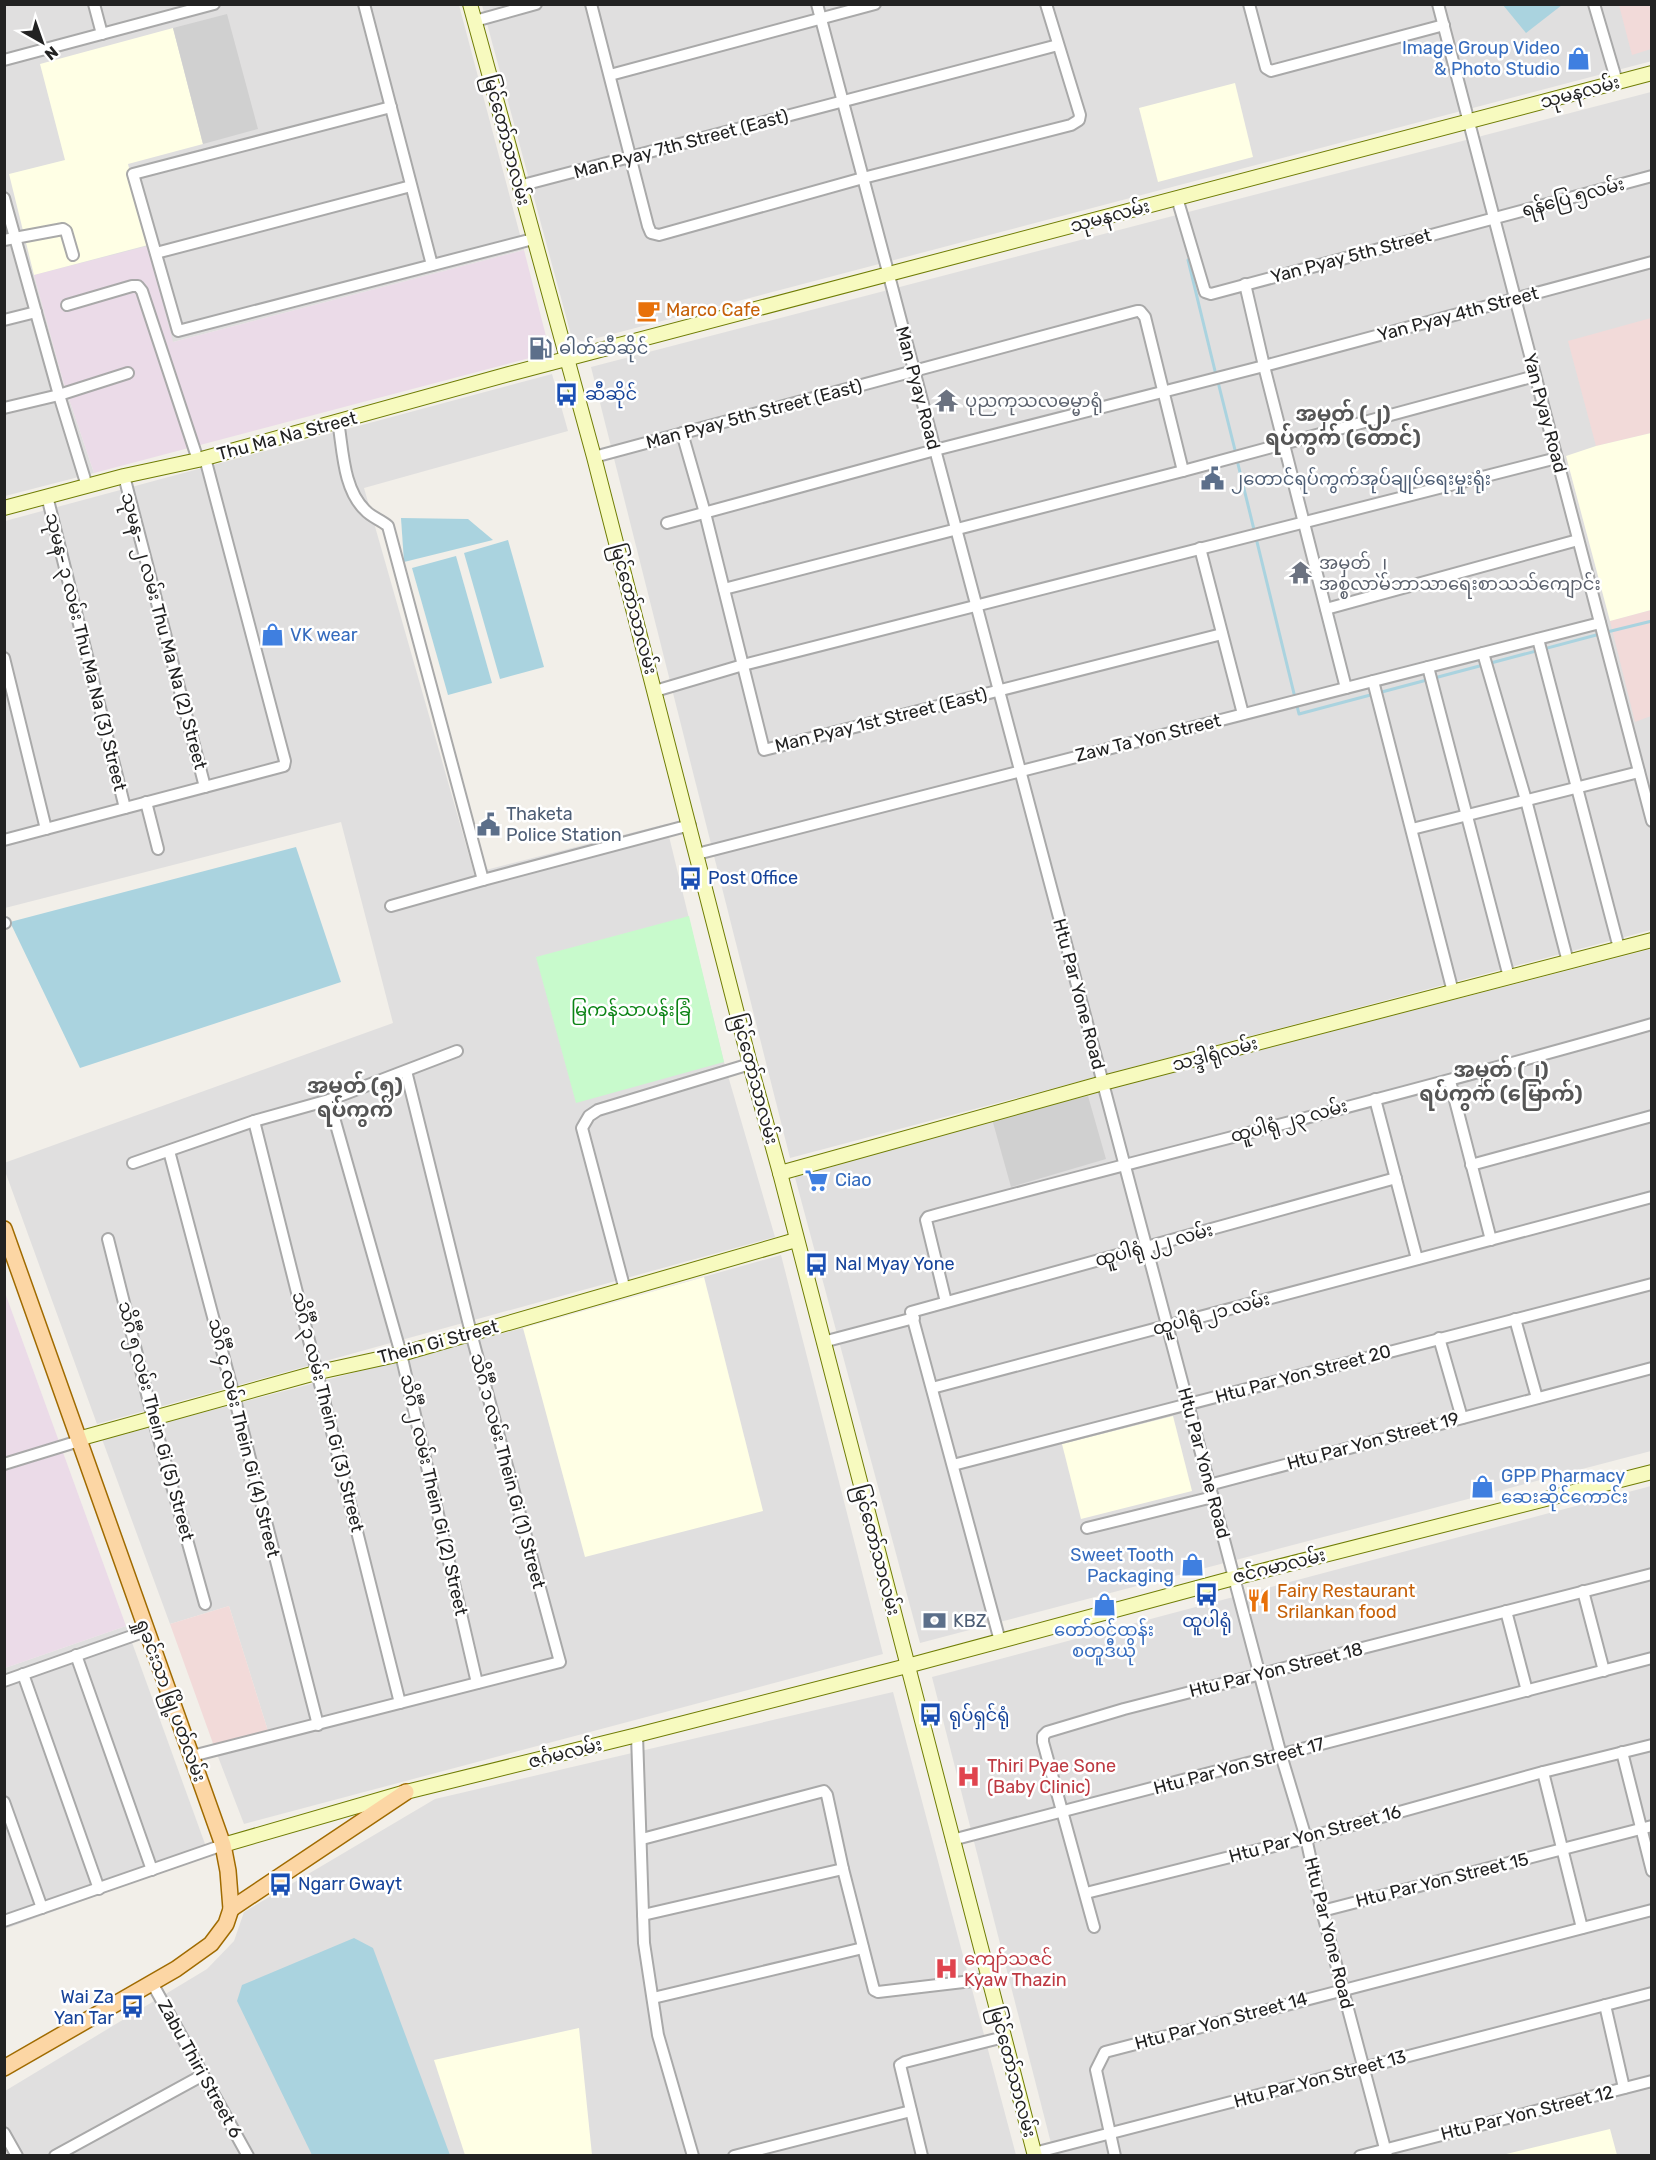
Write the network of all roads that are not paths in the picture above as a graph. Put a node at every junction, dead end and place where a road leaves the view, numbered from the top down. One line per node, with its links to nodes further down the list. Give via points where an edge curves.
1 (94, 4): 16 (street)
2 (214, 4): 16 (street)
3 (364, 4): 23 (street)
4 (470, 4): 14 (street, မြင်တော်သာလမ်း)
5 (536, 4): 14 (street)
6 (591, 4): 20 (street)
7 (817, 4): 13 (street, Man Pyay Road)
8 (875, 4): 13 (street)
9 (1046, 4): 17 (street)
10 (1249, 4): 15 (street, via 1266,68 1271,71)
11 (1438, 4): 15 (street, Yan Pyay Road)
12 (1594, 4): 21 (street)
13 (820, 19): 20 (street); 22 (street, Man Pyay Road)
14 (475, 21): 29 (street, မြင်တော်သာလမ်း)
15 (1444, 25): 24 (street, Yan Pyay Road)
16 (102, 34): 18 (street)
17 (1058, 45): 22 (street, Man Pyay 7th Street (East)); 27 (street, via 1079,120)
18 (4, 60)
19 (1652, 73): 21 (street, သုမနလမ်း)
20 (610, 75): 25 (street)
21 (1617, 82): 24 (street, သုမနလမ်း)
22 (842, 101): 25 (street, Man Pyay 7th Street (East)); 27 (street, Man Pyay Road)
23 (391, 107): 28 (street); 35 (street, via 133,174)
24 (1469, 121): 31 (street, သုမနလမ်း); 32 (street, Yan Pyay Road)
25 (631, 156): 27 (street, via 651,233 659,235); 29 (street, Man Pyay 7th Street (East))
26 (1652, 176): 32 (street, ရန်ပြေ ၅လမ်း)
27 (862, 177): 39 (street, Man Pyay Road)
28 (411, 186): 35 (street); 38 (street)
29 (519, 186): 34 (street, မြင်တော်သာလမ်း)
30 (4, 198): 33 (street)
31 (1177, 198): 39 (street, သုမနလမ်း); 40 (street, Yan Pyay 5th Street, via 1205,292)
32 (1494, 218): 40 (street, Yan Pyay 5th Street); 41 (street, Yan Pyay Road)
33 (10, 238): 36 (street, via 63,229); 43 (street)
34 (533, 238): 38 (street); 45 (street, မြင်တော်သာလမ်း)
35 (156, 253): 38 (street, via 178,332)
36 (73, 255)
37 (1652, 262): 41 (street, Yan Pyay 4th Street)
38 (432, 265)
39 (889, 274): 45 (street, သုမနလမ်း); 47 (street, Man Pyay Road)
40 (1245, 284): 46 (street)
41 (1514, 298): 46 (street, Yan Pyay 4th Street); 49 (street, Yan Pyay Road)
42 (67, 305): 59 (street, via 138,286)
43 (36, 312): 44 (street); 51 (street)
44 (4, 320)
45 (568, 359): 53 (street, Thu Ma Na Street); 57 (street, မြင်တော်သာလမ်း)
46 (1264, 366): 50 (street, Yan Pyay 4th Street); 55 (street)
47 (914, 372): 50 (street, Man Pyay 5th Street (East), via 1140,311 1145,317); 54 (street, Man Pyay 5th Street (East)); 56 (street, Man Pyay Road)
48 (128, 373): 51 (street)
49 (1535, 376): 55 (street); 58 (street, Yan Pyay Road)
50 (1164, 392): 56 (street, Yan Pyay 4th Street); 60 (street)
51 (59, 394): 52 (street); 62 (street)
52 (4, 408)
53 (338, 421): 59 (street, Thu Ma Na Street); 101 (street, via 348,480 358,503 388,526)
54 (682, 433): 57 (street, Man Pyay 5th Street (East)); 65 (street)
55 (1285, 443): 60 (street); 66 (street)
56 (935, 450): 65 (street, Yan Pyay 4th Street); 68 (street, Man Pyay Road)
57 (594, 457): 84 (street, မြင်တော်သာလမ်း)
58 (1557, 458): 66 (street); 69 (street, Yan Pyay Road)
59 (201, 459): 61 (street, Thu Ma Na Street); 88 (street, via 285,761 284,766)
60 (1183, 471): 68 (street)
61 (124, 476): 62 (street, Thu Ma Na Street); 88 (street, သုမန- ၂ လမ်း Thu Ma Na (2) Street)
62 (87, 486): 63 (street, Thu Ma Na Street)
63 (47, 496): 64 (street, Thu Ma Na Street); 92 (street, သုမန- ၃ လမ်း Thu Ma Na (3) Street)
64 (4, 508)
65 (705, 513): 67 (street, Yan Pyay 4th Street); 71 (street)
66 (1304, 522): 70 (street); 73 (street)
67 (667, 523)
68 (956, 528): 71 (street); 72 (street, Man Pyay Road)
69 (1578, 540): 73 (street); 74 (street, Yan Pyay Road)
70 (1200, 548): 72 (street); 75 (street)
71 (724, 589): 79 (street)
72 (976, 604): 79 (street); 83 (street, Man Pyay Road)
73 (1326, 609): 82 (street)
74 (1600, 623): 76 (street, Zaw Ta Yon Street); 87 (street, Yan Pyay Road)
75 (1222, 634): 83 (street, Man Pyay 1st Street (East)); 85 (street)
76 (1538, 639): 77 (street, Zaw Ta Yon Street); 89 (street)
77 (1483, 653): 80 (street, Zaw Ta Yon Street); 90 (street)
78 (4, 657): 96 (street)
79 (743, 664): 83 (street, Man Pyay 1st Street (East), via 764,750); 84 (street)
80 (1428, 667): 81 (street, Zaw Ta Yon Street); 93 (street)
81 (1373, 681): 82 (street, Zaw Ta Yon Street); 97 (street)
82 (1346, 688): 85 (street, Zaw Ta Yon Street)
83 (999, 690): 86 (street, Man Pyay Road)
84 (656, 691): 95 (street, မြင်တော်သာလမ်း)
85 (1243, 714): 86 (street, Zaw Ta Yon Street)
86 (1020, 771): 100 (street, Zaw Ta Yon Street); 113 (street, Htu Par Yone Road)
87 (1639, 772): 89 (street); 94 (street, Yan Pyay Road)
88 (205, 787): 91 (street)
89 (1577, 788): 90 (street); 104 (street)
90 (1526, 800): 93 (street); 105 (street)
91 (146, 802): 92 (street); 99 (street)
92 (125, 808): 96 (street)
93 (1467, 815): 97 (street); 106 (street)
94 (1652, 821)
95 (690, 825): 100 (street, မြင်တော်သာလမ်း); 101 (street)
96 (46, 829): 98 (street)
97 (1412, 829): 107 (street)
98 (4, 840)
99 (158, 849)
100 (697, 854): 110 (street, မြင်တော်သာလမ်း)
101 (483, 880): 102 (street)
102 (391, 906)
103 (1652, 940): 104 (street, သဒ္ဒါရုံလမ်း)
104 (1619, 948): 105 (street, သဒ္ဒါရုံလမ်း)
105 (1568, 962): 106 (street, သဒ္ဒါရုံလမ်း)
106 (1509, 977): 107 (street, သဒ္ဒါရုံလမ်း)
107 (1453, 992): 113 (street, သဒ္ဒါရုံလမ်း)
108 (1652, 1024): 112 (street, ထူပါရုံ ၂၃ လမ်း)
109 (457, 1051): 111 (street)
110 (750, 1064): 122 (street, မြင်တော်သာလမ်း); 132 (street, via 598,1110 582,1128)
111 (406, 1071): 115 (street); 137 (street, သိင်္ဂီ ၁ လမ်း Thein Gi (1) Street)
112 (1450, 1081): 114 (street, ထူပါရုံ ၂၃ လမ်း); 121 (street)
113 (1103, 1083): 120 (street, Htu Par Yone Road); 122 (street, သဒ္ဒါရုံလမ်း)
114 (1375, 1098): 120 (street, ထူပါရုံ ၂၃ လမ်း); 123 (street)
115 (329, 1100): 117 (street); 140 (street, သိင်္ဂီ ၂ လမ်း Thein Gi (2) Street)
116 (1652, 1116): 121 (street)
117 (254, 1121): 118 (street); 142 (street, သိင်္ဂီ ၃ လမ်း Thein Gi (3) Street)
118 (169, 1151): 119 (street); 144 (street, သိင်္ဂီ ၄ လမ်း Thein Gi (4) Street)
119 (133, 1163)
120 (1124, 1164): 129 (street, Htu Par Yone Road); 133 (street, ထူပါရုံ ၂၃ လမ်း, via 926,1218)
121 (1471, 1165): 128 (street)
122 (780, 1173): 127 (street, မြင်တော်သာလမ်း)
123 (1396, 1178): 129 (street, ထူပါရုံ ၂၂ လမ်း); 130 (street)
124 (1652, 1197): 128 (street, ထူပါရုံ ၂၁ လမ်း)
125 (6, 1238): 149 (main road, ရှုခင်းသာ မြို့ပတ်လမ်း)
126 (108, 1239): 147 (street, သိင်္ဂီ ၅ လမ်း Thein Gi (5) Street)
127 (796, 1240): 132 (street, Thein Gi Street); 139 (street, မြင်တော်သာလမ်း)
128 (1491, 1240): 130 (street, ထူပါရုံ ၂၁ လမ်း)
129 (1146, 1247): 133 (street, ထူပါရုံ ၂၂ လမ်း); 136 (street, Htu Par Yone Road)
130 (1417, 1259): 136 (street, ထူပါရုံ ၂၁ လမ်း)
131 (1652, 1284): 135 (street, Htu Par Yon Street 20)
132 (625, 1290): 137 (street, Thein Gi Street)
133 (946, 1302): 134 (street, ထူပါရုံ ၂၂ လမ်း)
134 (913, 1315): 139 (street, ထူပါရုံ ၂၂ လမ်း); 143 (street)
135 (1515, 1319): 138 (street, Htu Par Yon Street 20); 145 (street)
136 (1167, 1325): 143 (street, ထူပါရုံ ၂၁ လမ်း); 146 (street, Htu Par Yone Road)
137 (471, 1333): 140 (street, Thein Gi Street); 170 (street, သိင်္ဂီ ၁ လမ်း Thein Gi (1) Street, via 560,1662)
138 (1440, 1338): 146 (street, Htu Par Yon Street 20); 148 (street)
139 (823, 1342): 165 (street, မြင်တော်သာလမ်း)
140 (401, 1354): 142 (street, Thein Gi Street); 170 (street, သိင်္ဂီ ၂ လမ်း Thein Gi (2) Street)
141 (1652, 1368): 145 (street, Htu Par Yon Street 19)
142 (319, 1372): 144 (street, Thein Gi Street); 172 (street, သိင်္ဂီ ၃ လမ်း Thein Gi (3) Street)
143 (932, 1388): 151 (street)
144 (234, 1395): 147 (street, Thein Gi Street); 173 (street, သိင်္ဂီ ၄ လမ်း Thein Gi (4) Street)
145 (1537, 1398): 148 (street, Htu Par Yon Street 19)
146 (1188, 1404): 151 (street, Htu Par Yon Street 20); 153 (street, Htu Par Yone Road)
147 (153, 1418): 149 (street, Thein Gi Street); 159 (street, သိင်္ဂီ ၅ လမ်း Thein Gi (5) Street)
148 (1462, 1418): 153 (street, Htu Par Yon Street 19)
149 (78, 1440): 150 (street); 161 (main road, ရှုခင်းသာ မြို့ပတ်လမ်း)
150 (4, 1464)
151 (953, 1465): 162 (street)
152 (1652, 1472): 157 (street, ဇင်ဂမာလမ်း)
153 (1209, 1485): 154 (street, Htu Par Yone Road)
154 (1213, 1497): 155 (street); 157 (street, Htu Par Yone Road)
155 (1087, 1528)
156 (1652, 1574): 158 (street, Htu Par Yon Street 18)
157 (1234, 1578): 162 (street, ဇင်ဂမာလမ်း); 168 (street, Htu Par Yone Road)
158 (1583, 1591): 160 (street, Htu Par Yon Street 18); 166 (street)
159 (205, 1604)
160 (1506, 1611): 168 (street, Htu Par Yon Street 18); 171 (street)
161 (146, 1631): 163 (street); 178 (main road, ရှုခင်းသာ မြို့ပတ်လမ်း)
162 (1000, 1641): 165 (street, ဇင်ဂမာလမ်း)
163 (76, 1655): 167 (street); 190 (street)
164 (1652, 1658): 166 (street, Htu Par Yon Street 17)
165 (907, 1666): 174 (street, ဇင်္ဂမလမ်း); 186 (street, မြင်တော်သာလမ်း)
166 (1604, 1671): 171 (street, Htu Par Yon Street 17)
167 (23, 1674): 169 (street); 192 (street)
168 (1260, 1675): 177 (street, Htu Par Yone Road); 182 (street, Htu Par Yon Street 18, via 1047,1732 1043,1742)
169 (4, 1681)
170 (477, 1683): 172 (street)
171 (1527, 1691): 177 (street, Htu Par Yon Street 17)
172 (400, 1703): 173 (street)
173 (318, 1725): 178 (street)
174 (637, 1735): 180 (street, ဇင်္ဂမလမ်း); 185 (street)
175 (1652, 1745): 176 (street, Htu Par Yon Street 16)
176 (1622, 1752): 179 (street, Htu Par Yon Street 16); 183 (street)
177 (1281, 1755): 182 (street, Htu Par Yon Street 17); 184 (street, Htu Par Yone Road)
178 (192, 1756): 187 (main road, ရှုခင်းသာ မြို့ပတ်လမ်း)
179 (1543, 1772): 184 (street, Htu Par Yon Street 16); 188 (street)
180 (406, 1792): 187 (street, ဇင်္ဂမလမ်း); 195 (main road)
181 (4, 1802): 194 (street)
182 (1062, 1812): 186 (street, Htu Par Yon Street 17); 193 (street)
183 (1646, 1827): 188 (street, Htu Par Yon Street 15); 191 (street)
184 (1306, 1838): 193 (street, Htu Par Yon Street 16); 197 (street, Htu Par Yone Road)
185 (642, 1839): 189 (street, via 824,1791); 198 (street)
186 (952, 1840): 203 (street, မြင်တော်သာလမ်း)
187 (223, 1845): 190 (street); 195 (main road, ရှုခင်းသာ မြို့ပတ်လမ်း)
188 (1562, 1849): 197 (street, Htu Par Yon Street 15); 201 (street)
189 (843, 1869): 198 (street); 202 (street)
190 (152, 1870): 192 (street)
191 (1652, 1871)
192 (99, 1888): 194 (street)
193 (1086, 1893): 200 (street)
194 (42, 1908): 199 (street)
195 (231, 1909): 204 (main road, via 226,1924 211,1944)
196 (1652, 1910): 201 (street, Htu Par Yon Street 14)
197 (1322, 1911): 205 (street, Htu Par Yone Road)
198 (644, 1915): 207 (street, via 644,1943)
199 (4, 1921)
200 (1094, 1927)
201 (1582, 1928): 205 (street, Htu Par Yon Street 14)
202 (863, 1948): 203 (street, via 874,1990 878,1992); 207 (street)
203 (989, 1979): 209 (street, မြင်တော်သာလမ်း)
204 (152, 1983): 210 (main road); 212 (street, Zabu Thiri Street 6)
205 (1343, 1989): 211 (street, Htu Par Yone Road); 217 (street, Htu Par Yon Street 14, via 1105,2052 1096,2070)
206 (1652, 1993): 208 (street, Htu Par Yon Street 13)
207 (653, 1998): 223 (street, via 658,2035)
208 (1605, 2005): 211 (street, Htu Par Yon Street 13); 214 (street)
209 (1004, 2037): 215 (street, via 900,2065); 220 (street, မြင်တော်သာလမ်း)
210 (4, 2068)
211 (1364, 2068): 217 (street, Htu Par Yon Street 13); 218 (street, Htu Par Yone Road)
212 (203, 2075): 219 (street, Zabu Thiri Street 6); 222 (street)
213 (1652, 2081): 214 (street, Htu Par Yon Street 12)
214 (1624, 2088): 218 (street, Htu Par Yon Street 12)
215 (911, 2111): 224 (street); 225 (street)
216 (4, 2133): 221 (street)
217 (1110, 2134): 220 (street, Htu Par Yon Street 13); 226 (street, Htu Par Yon Street 14)
218 (1386, 2152): 227 (street, Htu Par Yon Street 12)
219 (243, 2154)
220 (1035, 2154)
221 (17, 2156)
222 (55, 2156)
223 (693, 2156)
224 (734, 2156)
225 (922, 2156)
226 (1115, 2156)
227 (1360, 2156)

